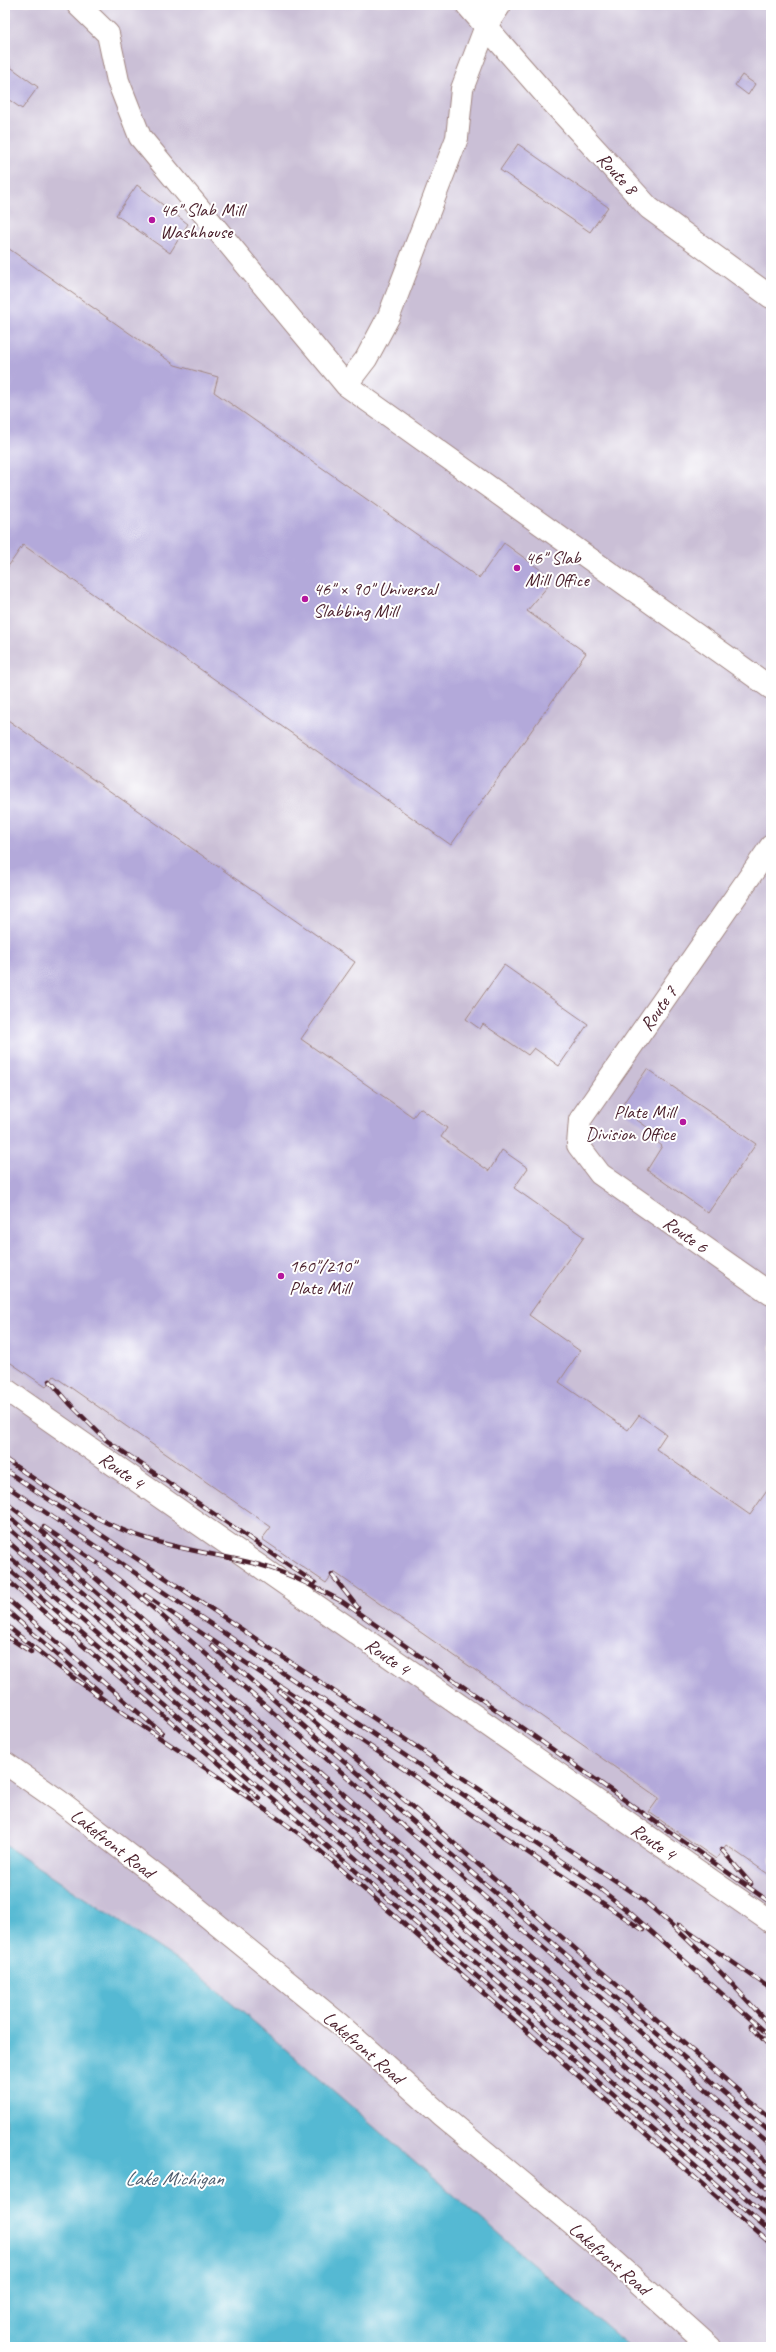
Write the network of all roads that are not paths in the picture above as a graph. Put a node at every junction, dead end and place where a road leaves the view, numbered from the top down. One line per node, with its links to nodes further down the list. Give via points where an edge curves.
1 (78, 5): 6 (street, via 108,34 118,81 140,137)
2 (467, 5): 4 (street, Route 8)
3 (500, 5): 4 (street)
4 (486, 26): 5 (street, Route 8, via 650,208); 6 (street, via 462,89 457,138 389,316 366,359)
5 (771, 297)
6 (346, 386): 7 (street)
7 (771, 688)
8 (771, 846): 9 (street, Route 7, via 580,1120 578,1144)
9 (600, 1174): 10 (street, Route 6)
10 (771, 1294)
11 (5, 1389): 13 (street, Route 4)
12 (5, 1763): 14 (street, Lakefront Road, via 62,1803 181,1895 332,2018 441,2116 591,2240)
13 (771, 1922)
14 (710, 2347)

